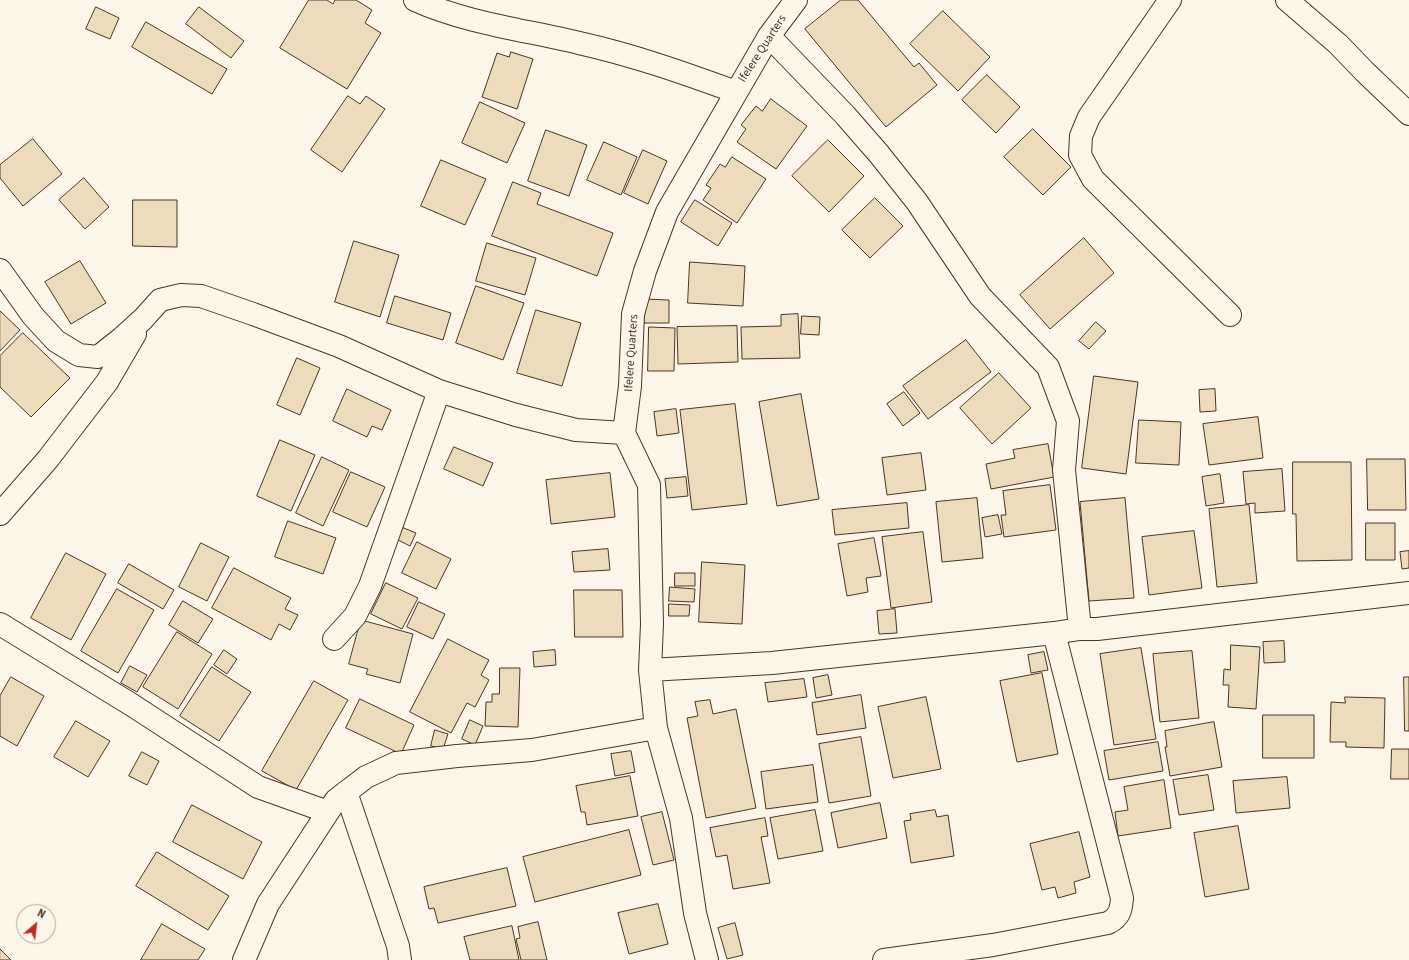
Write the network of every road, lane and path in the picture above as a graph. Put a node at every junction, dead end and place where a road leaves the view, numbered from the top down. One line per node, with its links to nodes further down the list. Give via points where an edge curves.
1 (415, 0): 6 (street, via 460,16 581,43 654,63)
2 (796, 0): 5 (street, Ifelere Quarters)
3 (1170, 0): 9 (street, via 1089,117 1081,136 1080,155 1093,179)
4 (1287, 0): 7 (street, via 1338,44)
5 (769, 36): 6 (street, Ifelere Quarters); 16 (street, via 880,154 917,202 980,296 1048,367 1068,421 1064,470)
6 (736, 92): 12 (street, Ifelere Quarters, via 666,212 645,271 633,314 630,386)
7 (1409, 114)
8 (0, 270): 10 (street, via 33,316 56,341 79,355 98,357)
9 (1230, 315)
10 (143, 319): 11 (street, via 160,300 181,295 201,296 339,346); 13 (street, via 107,382 48,459)
11 (439, 391): 12 (street, via 516,415 576,430); 18 (street, via 370,586 355,616)
12 (624, 433): 19 (street, via 649,485 652,624)
13 (0, 514)
14 (1409, 593): 16 (street)
15 (0, 624): 22 (street, via 258,786)
16 (1080, 629): 17 (street)
17 (1054, 633): 19 (street, via 772,663); 26 (street, via 1122,898 1121,910 1115,919 1108,923 993,945)
18 (334, 639)
19 (650, 670): 20 (street)
20 (656, 728): 21 (street, via 532,750 396,763 366,778); 25 (street, via 681,818 695,913)
21 (346, 792): 22 (street, via 336,800); 24 (street, via 398,946)
22 (328, 812): 23 (street, via 268,904)
23 (244, 960)
24 (400, 960)
25 (707, 960)
26 (884, 960)

